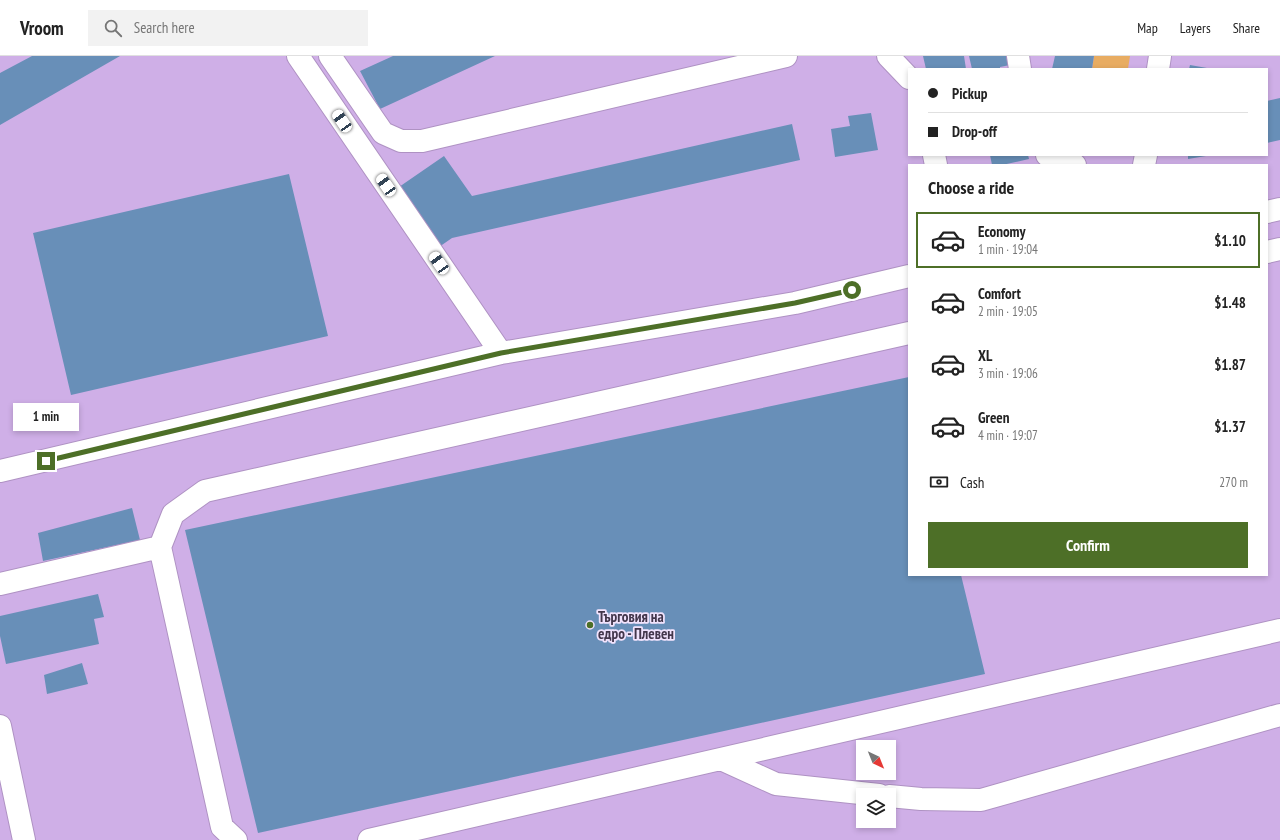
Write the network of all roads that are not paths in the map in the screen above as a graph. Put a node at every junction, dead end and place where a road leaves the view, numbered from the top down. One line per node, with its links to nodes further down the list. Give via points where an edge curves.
1 (298, 56): 18 (street)
2 (330, 56): 3 (street, via 383,133 401,141 422,141)
3 (786, 56)
4 (888, 56): 9 (street)
5 (1018, 56): 7 (street)
6 (1160, 56): 8 (street)
7 (1020, 68)
8 (1158, 68)
9 (908, 77)
10 (1048, 156): 11 (street)
11 (1071, 164)
12 (1280, 209): 13 (street)
13 (1268, 212)
14 (1280, 249): 15 (street)
15 (1268, 252)
16 (908, 276): 18 (street, via 795,303)
17 (908, 333): 20 (street, via 205,491 173,514)
18 (501, 353): 19 (street)
19 (0, 471)
20 (160, 547): 21 (street); 29 (street, via 222,827)
21 (0, 584)
22 (1280, 630): 25 (street)
23 (1280, 715): 27 (street, via 981,800 922,800)
24 (0, 726): 28 (street)
25 (721, 758): 26 (street, via 776,784); 30 (street)
26 (856, 793)
27 (896, 797)
28 (24, 840)
29 (236, 840)
30 (369, 840)

